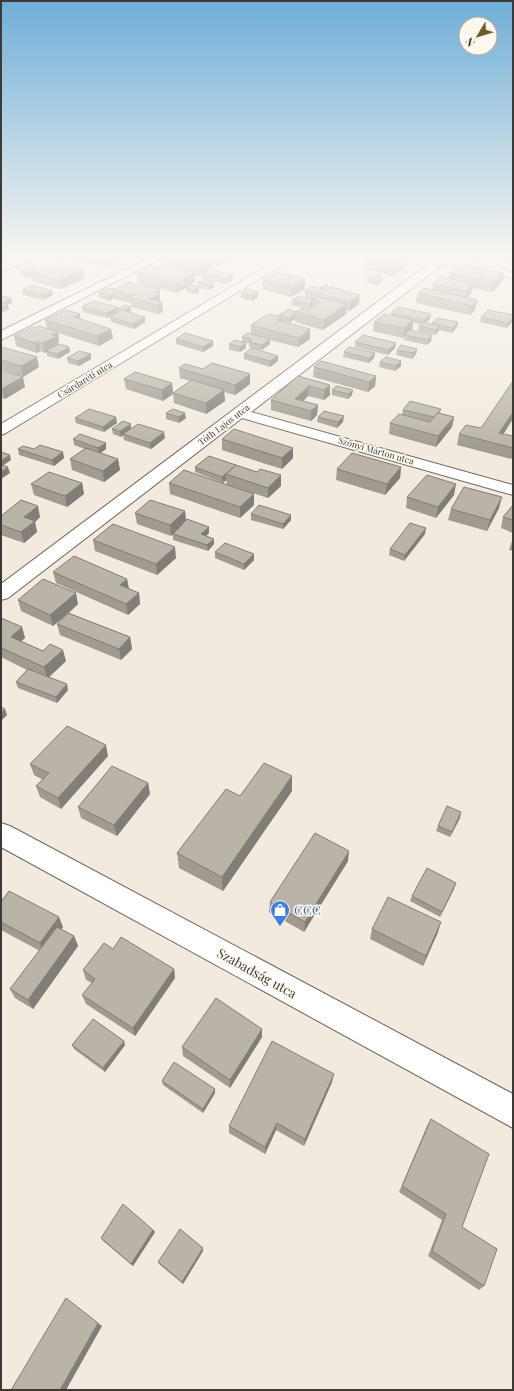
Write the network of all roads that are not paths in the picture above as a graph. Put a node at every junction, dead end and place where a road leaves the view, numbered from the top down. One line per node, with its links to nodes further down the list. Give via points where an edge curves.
1 (31, 321): 4 (street)
2 (183, 321): 6 (street, Csárdaréti utca)
3 (361, 321): 5 (street, Tóth Lajos utca)
4 (1, 336)
5 (239, 413): 7 (street, Szőnyi Márton utca); 8 (street, Tóth Lajos utca)
6 (1, 430)
7 (513, 490)
8 (1, 594)
9 (1, 834): 10 (street, Szabadság utca)
10 (513, 1112)

